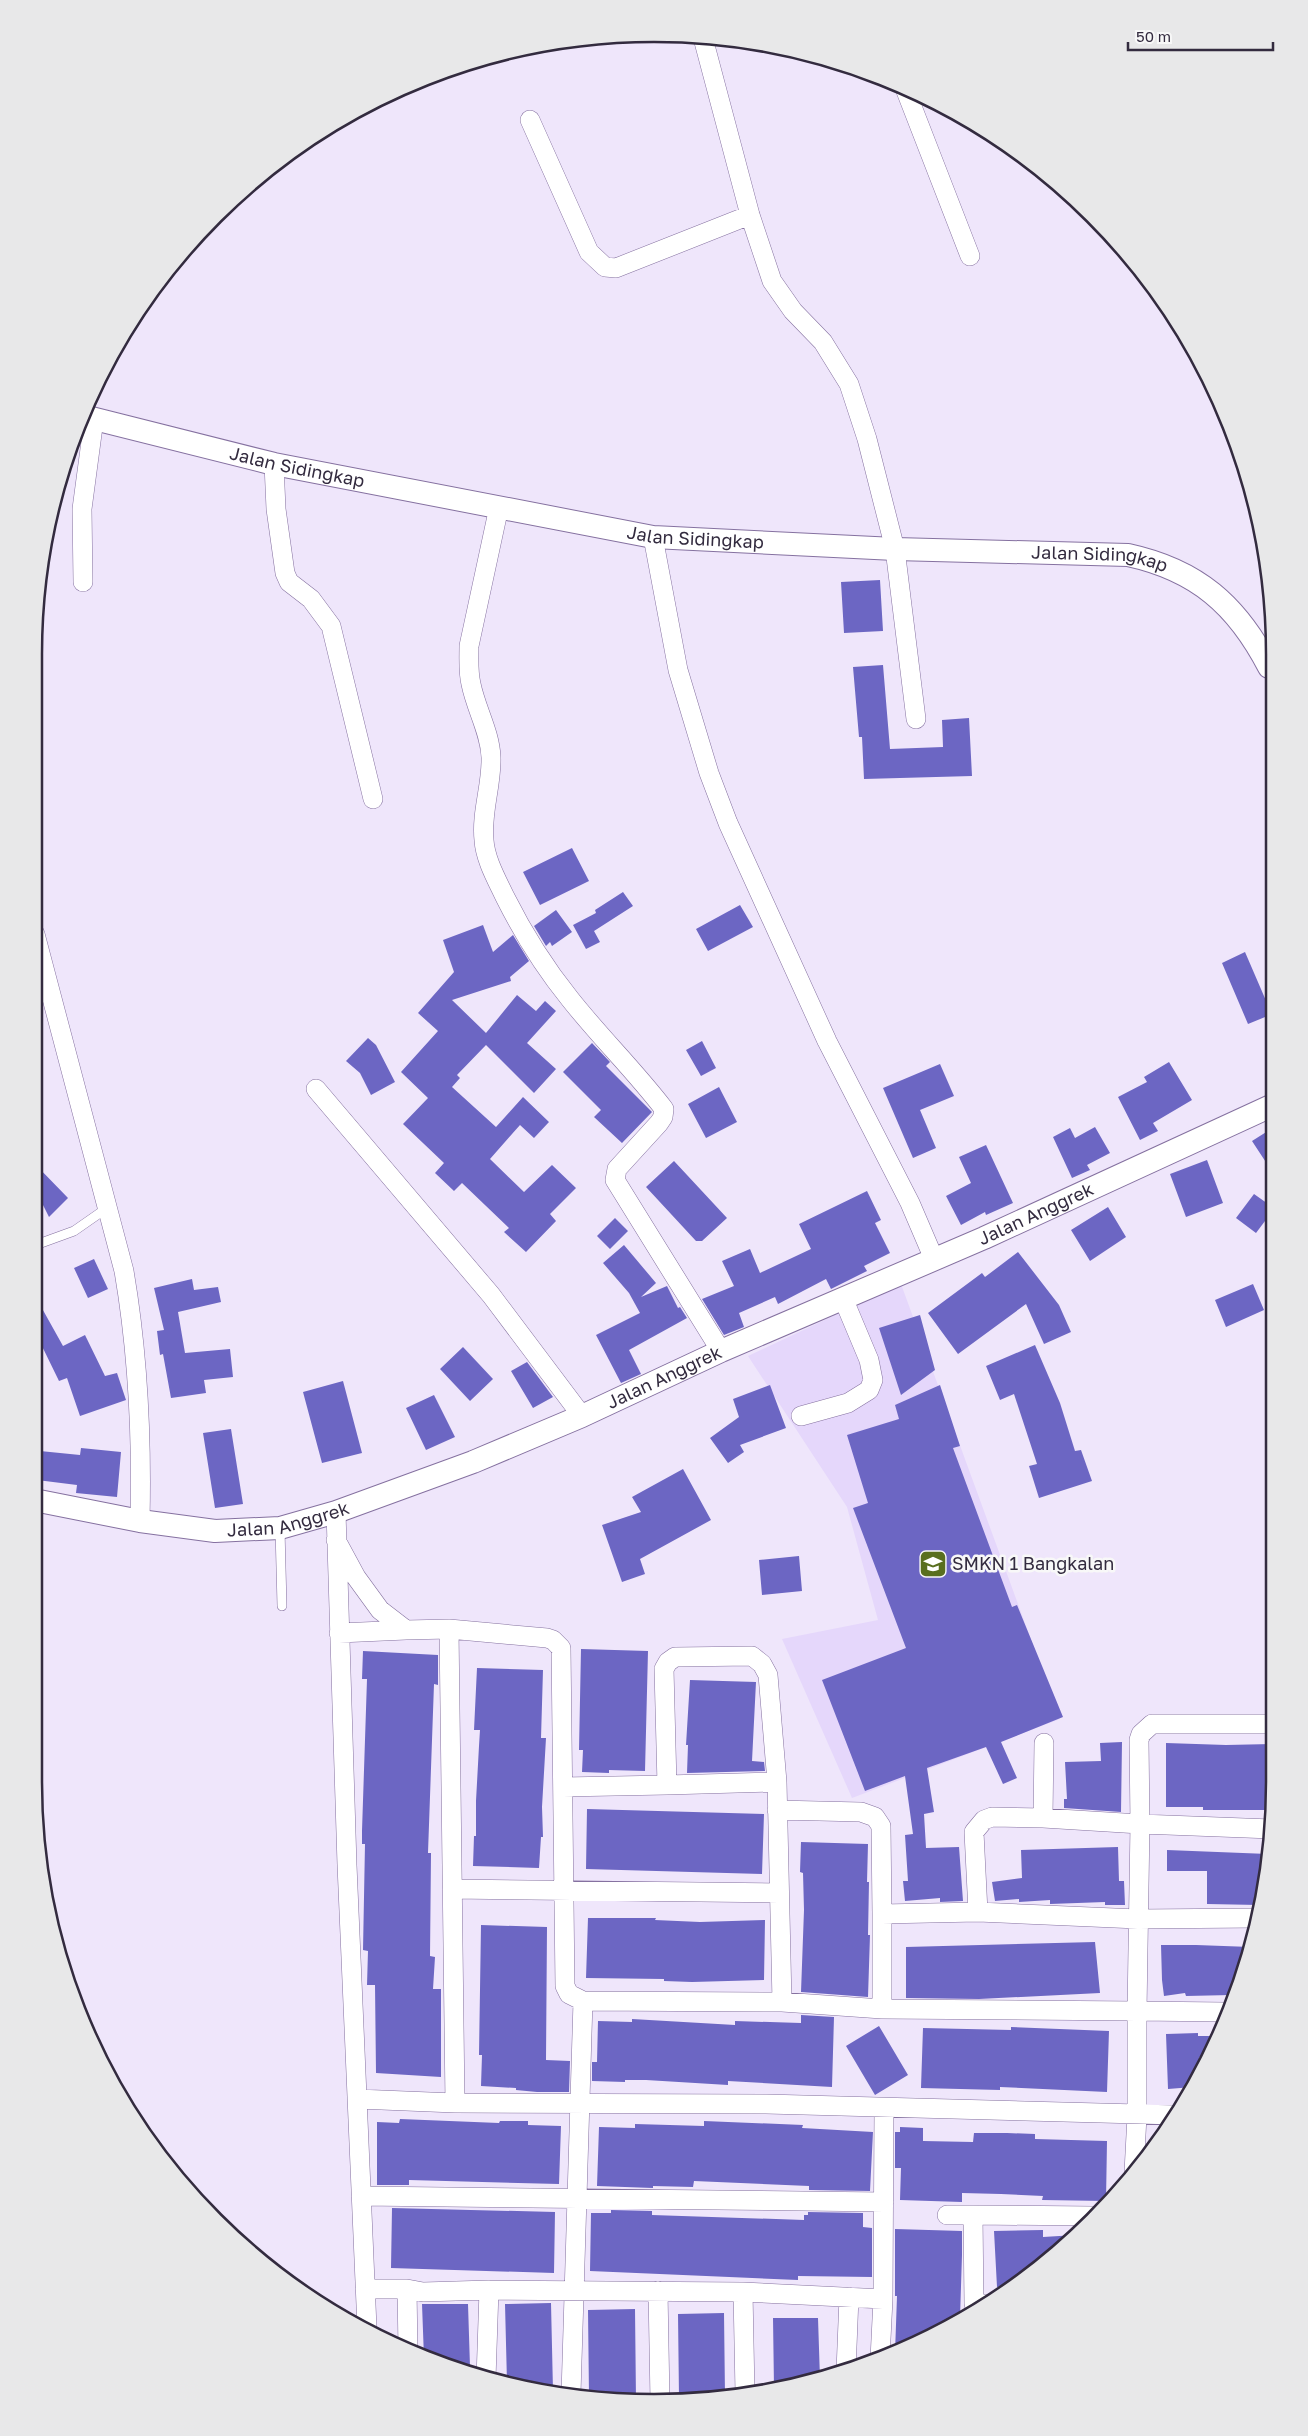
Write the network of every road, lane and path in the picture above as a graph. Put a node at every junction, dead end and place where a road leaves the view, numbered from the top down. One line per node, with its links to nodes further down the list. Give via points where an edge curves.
1 (705, 45): 4 (street)
2 (909, 99): 5 (street)
3 (530, 120): 4 (street, via 589,252 605,267 616,268)
4 (750, 215): 10 (street, via 772,281 793,311 823,342 849,384 867,439)
5 (970, 256)
6 (91, 418): 7 (street, Jalan Sidingkap); 11 (street, via 82,509)
7 (274, 464): 8 (street, Jalan Sidingkap); 15 (street, via 276,509 285,573 289,582 311,599 331,626)
8 (499, 507): 9 (street, Jalan Sidingkap); 23 (street, via 468,663 470,684 491,756 483,815 484,842 500,887 541,959 570,999 664,1109 660,1123 617,1170 615,1180)
9 (652, 537): 10 (street, Jalan Sidingkap); 21 (street, via 678,670 709,773 728,823 827,1041 910,1203)
10 (895, 549): 12 (street, Jalan Sidingkap, via 1128,555 1155,561 1182,572 1212,591); 14 (street)
11 (83, 582)
12 (1262, 632): 13 (street, Jalan Sidingkap)
13 (1266, 651)
14 (916, 719)
15 (373, 799)
16 (42, 960): 19 (street)
17 (316, 1089): 24 (street, via 491,1296)
18 (1266, 1111): 21 (street, Jalan Anggrek)
19 (108, 1208): 20 (lane, via 74,1230); 28 (street, via 124,1271 132,1328 141,1474)
20 (42, 1243)
21 (934, 1259): 22 (street, Jalan Anggrek)
22 (843, 1298): 23 (street, Jalan Anggrek); 25 (street, via 869,1360 873,1380 869,1390 848,1403)
23 (722, 1351): 24 (street, Jalan Anggrek)
24 (582, 1416): 27 (street, Jalan Anggrek, via 473,1462)
25 (802, 1416)
26 (42, 1502): 28 (street, Jalan Anggrek)
27 (336, 1512): 29 (street, Jalan Anggrek); 30 (street)
28 (140, 1521): 29 (street, Jalan Anggrek, via 215,1531)
29 (280, 1528): 31 (lane)
30 (336, 1540): 32 (street, via 356,1577 380,1610); 34 (street)
31 (282, 1606)
32 (406, 1630): 33 (street); 34 (street)
33 (449, 1630): 39 (street, via 547,1638 558,1644 562,1653); 44 (street)
34 (339, 1633): 56 (street)
35 (1266, 1724): 42 (street, via 1160,1723 1145,1728 1139,1740)
36 (1044, 1743): 41 (street)
37 (777, 1782): 38 (street); 38 (street, via 768,1675 762,1664 752,1656 675,1657 664,1669); 40 (street)
38 (667, 1785): 39 (street)
39 (563, 1787): 45 (street)
40 (777, 1810): 46 (street); 48 (street, via 861,1812 874,1817 881,1826)
41 (1043, 1818): 42 (street); 47 (street, via 992,1817 979,1825 973,1840)
42 (1140, 1824): 43 (street); 50 (street)
43 (1263, 1829)
44 (452, 1890): 45 (street); 57 (street)
45 (564, 1890): 46 (street); 51 (street, via 565,1986 569,1994)
46 (779, 1893): 52 (street)
47 (978, 1912): 48 (street); 50 (street)
48 (882, 1914): 53 (street)
49 (1250, 1918): 50 (street)
50 (1138, 1919): 54 (street)
51 (582, 2001): 52 (street); 58 (street)
52 (782, 2002): 53 (street)
53 (882, 2009): 54 (street)
54 (1137, 2011): 55 (street); 61 (street)
55 (1221, 2012)
56 (357, 2099): 57 (street); 63 (street)
57 (455, 2103): 58 (street)
58 (580, 2103): 59 (street); 64 (street)
59 (884, 2108): 61 (street); 65 (street)
60 (1166, 2115): 61 (street)
61 (1137, 2116): 62 (street)
62 (1135, 2159)
63 (361, 2196): 64 (street); 69 (street)
64 (578, 2200): 65 (street); 72 (street)
65 (884, 2202): 76 (street)
66 (947, 2215): 67 (street)
67 (973, 2215): 68 (street); 77 (street)
68 (1084, 2216)
69 (365, 2289): 70 (street); 78 (street)
70 (407, 2289): 71 (street, via 423,2292); 79 (street)
71 (489, 2290): 72 (street); 82 (street)
72 (574, 2291): 73 (street); 84 (street)
73 (658, 2292): 74 (street); 85 (street)
74 (743, 2292): 75 (street); 83 (street)
75 (849, 2297): 76 (street); 81 (street)
76 (884, 2299): 80 (street)
77 (978, 2301)
78 (367, 2321)
79 (408, 2341)
80 (881, 2350)
81 (846, 2362)
82 (486, 2370)
83 (745, 2386)
84 (571, 2388)
85 (660, 2394)

